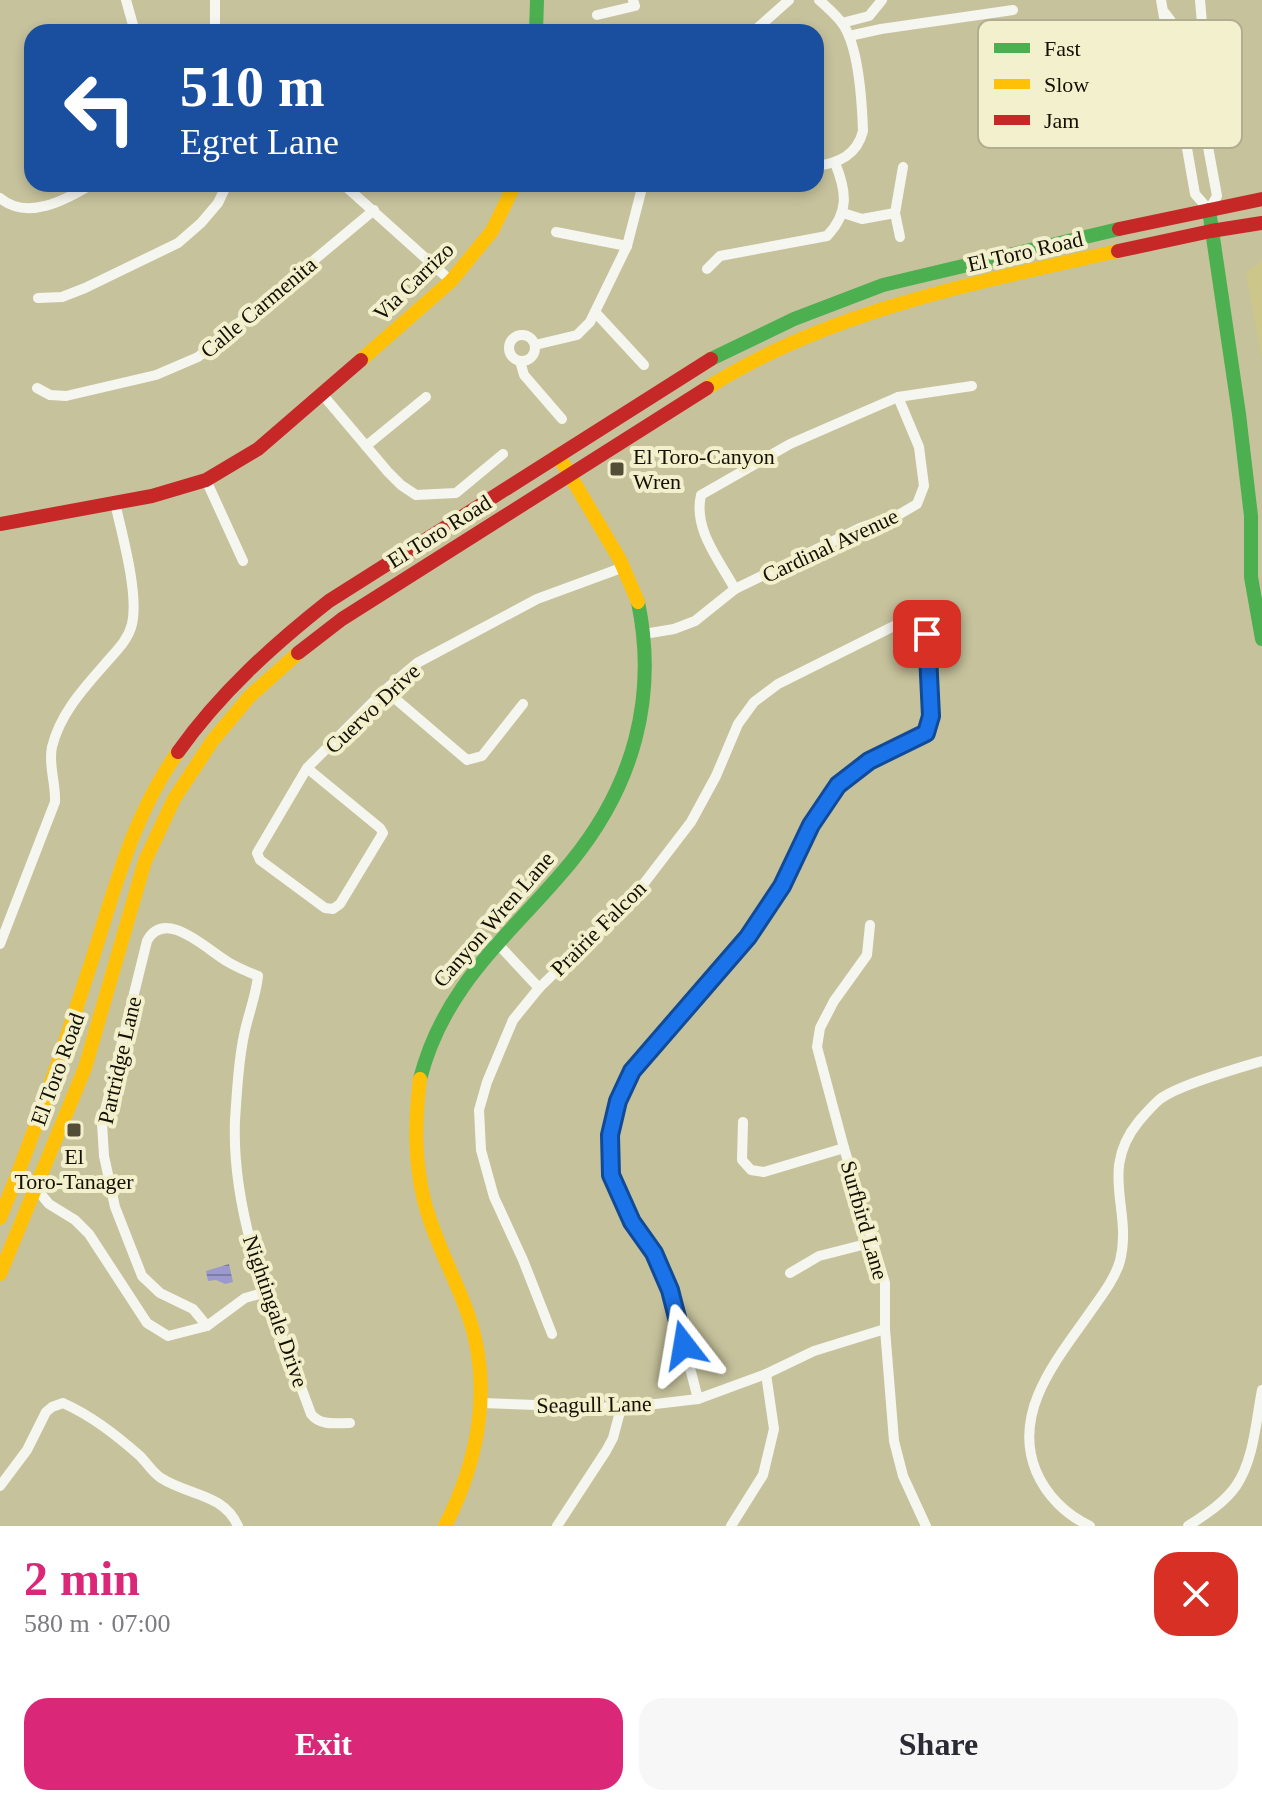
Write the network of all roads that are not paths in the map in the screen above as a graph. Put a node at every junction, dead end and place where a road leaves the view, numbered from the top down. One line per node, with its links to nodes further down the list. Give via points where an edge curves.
1 (126, 0): 13 (street)
2 (215, 0): 14 (street)
3 (537, 0): 15 (main road)
4 (633, 0): 10 (street, via 635,6)
5 (789, 0): 16 (street)
6 (819, 0): 12 (street)
7 (1200, 0): 11 (street)
8 (879, 5): 12 (street, via 869,16); 17 (street)
9 (1013, 10): 17 (street)
10 (597, 15)
11 (1202, 20)
12 (842, 23): 18 (street)
13 (133, 24)
14 (215, 24)
15 (536, 24)
16 (762, 24)
17 (881, 29): 18 (street)
18 (849, 36): 21 (street, via 863,131 855,149)
19 (1187, 148): 32 (street, via 1195,194)
20 (1208, 148): 32 (street, via 1217,196)
21 (835, 163): 22 (street); 33 (street, via 845,193)
22 (824, 165)
23 (903, 167): 34 (street)
24 (78, 192): 29 (street, via 25,209)
25 (223, 192): 42 (street, via 178,243 85,288 62,297)
26 (353, 192): 31 (street)
27 (511, 192): 41 (main road, Via Carrizo, via 492,231)
28 (641, 192): 39 (street)
29 (0, 199)
30 (1262, 199): 32 (main road, El Toro Road)
31 (374, 210): 41 (street); 48 (street, Calle Carmenita, via 198,357 156,375 66,396)
32 (1209, 210): 36 (main road); 55 (main road, El Toro Road, via 883,285 713,358)
33 (843, 213): 34 (street, via 862,219); 40 (street, via 827,236 720,256)
34 (895, 213): 38 (street)
35 (1262, 223): 36 (main road, El Toro Road)
36 (1211, 231): 56 (main road, El Toro Road, via 889,306 817,333 724,377); 59 (main road)
37 (556, 232): 39 (street)
38 (900, 237)
39 (627, 246): 43 (street)
40 (707, 269)
41 (451, 281): 49 (main road, Via Carrizo)
42 (38, 298)
43 (595, 312): 44 (street, via 577,335); 46 (street)
44 (535, 345): 45 (street, via 530,359); 45 (street, via 524,335 511,341 509,351)
45 (520, 361): 52 (street, via 524,375)
46 (644, 365)
47 (972, 386): 51 (street)
48 (37, 388)
49 (322, 394): 53 (street); 57 (main road, Via Carrizo, via 258,449)
50 (426, 397): 53 (street)
51 (898, 397): 64 (street, Cardinal Avenue, via 919,447 924,486 917,504); 64 (street, via 790,444 701,495 697,512 705,537)
52 (562, 419)
53 (366, 446): 54 (street, via 416,495 456,493)
54 (503, 454)
55 (558, 455): 56 (main road, Canyon Wren Lane); 79 (main road, El Toro Road, via 329,601 234,681 196,726 156,787 126,850)
56 (572, 474): 63 (main road, Canyon Wren Lane); 80 (main road, El Toro Road, via 342,619 250,696 213,740 174,799 145,861 85,1068)
57 (206, 480): 58 (main road, Via Carrizo); 62 (street)
58 (115, 503): 60 (main road, Via Carrizo); 73 (street, via 135,606 132,626 60,726 51,761 55,802)
59 (1251, 516): 61 (main road); 65 (main road, via 1251,577)
60 (0, 524)
61 (1262, 532)
62 (243, 561)
63 (624, 567): 66 (main road, Canyon Wren Lane); 68 (street, Cuervo Drive, via 537,599 417,663)
64 (735, 589): 66 (street, Cardinal Avenue, via 695,621)
65 (1260, 616): 67 (main road)
66 (644, 634): 72 (main road, Canyon Wren Lane, via 642,714 631,763 606,816)
67 (1262, 639)
68 (385, 690): 69 (street, via 467,760 482,756); 70 (street, Cuervo Drive)
69 (523, 704)
70 (307, 768): 70 (street, Cuervo Drive, via 383,833 333,909 257,853)
71 (870, 925): 78 (street, Surfbird Lane, via 867,955 834,1001 818,1037)
72 (496, 942): 75 (street); 92 (main road, Canyon Wren Lane, via 457,990 440,1022 425,1063 415,1117 425,1209 472,1325)
73 (0, 944)
74 (258, 976): 85 (street, Nightingale Drive, via 240,1059 235,1138 248,1233); 86 (street, Partridge Lane, via 184,933 157,929 147,941 102,1128 112,1196 142,1276 160,1293 193,1309)
75 (539, 988): 88 (street, Prairie Falcon, via 513,1020 479,1110 481,1150 494,1197); 91 (street, Prairie Falcon, via 635,895 691,822 754,702 778,684 894,626 916,623 927,634 931,716 926,733 869,761 838,785 748,937 632,1071 618,1101 610,1135 611,1175 670,1290)
76 (1262, 1061): 101 (street, via 1161,1098 1138,1122 1119,1158 1120,1261 1038,1393 1028,1429 1031,1458 1043,1486)
77 (743, 1122): 78 (street, via 742,1160 751,1170 764,1172)
78 (844, 1148): 82 (street, Surfbird Lane)
79 (17, 1180): 80 (street); 81 (main road, El Toro Road)
80 (35, 1187): 84 (main road, El Toro Road); 86 (street, via 89,1234 147,1323 168,1336)
81 (0, 1218)
82 (874, 1242): 83 (street, via 819,1256); 87 (street, Surfbird Lane, via 885,1283)
83 (790, 1273)
84 (0, 1274)
85 (266, 1292): 86 (street, via 245,1298); 94 (street, Nightingale Drive, via 313,1418)
86 (207, 1326)
87 (885, 1329): 89 (street, Seagull Lane, via 814,1351); 100 (street, Surfbird Lane, via 894,1441)
88 (552, 1334)
89 (766, 1374): 91 (street, Seagull Lane); 99 (street, via 774,1429 763,1475)
90 (1262, 1390): 102 (street, via 1247,1461 1236,1486)
91 (698, 1399): 93 (street, Seagull Lane)
92 (481, 1403): 93 (street, Seagull Lane); 97 (main road, Canyon Wren Lane, via 470,1465)
93 (621, 1408): 98 (street, via 606,1451)
94 (350, 1423)
95 (0, 1486): 96 (street, via 46,1412 63,1403 95,1420 160,1478 232,1512)
96 (238, 1526)
97 (445, 1526)
98 (557, 1526)
99 (731, 1526)
100 (926, 1526)
101 (1090, 1526)
102 (1188, 1526)

